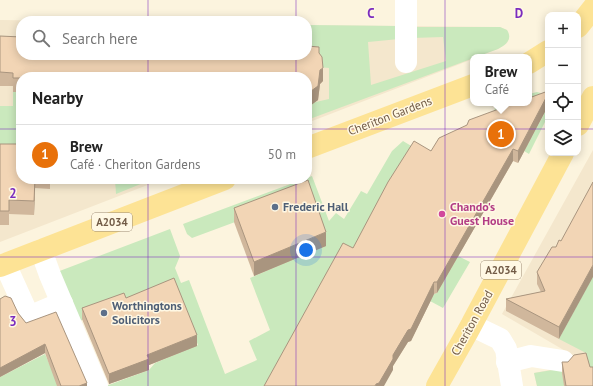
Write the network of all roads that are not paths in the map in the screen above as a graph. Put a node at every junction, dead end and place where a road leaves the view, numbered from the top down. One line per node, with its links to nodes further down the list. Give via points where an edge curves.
1 (406, 0): 5 (street)
2 (593, 8): 3 (main road)
3 (581, 23)
4 (545, 53): 6 (main road)
5 (406, 62)
6 (532, 62)
7 (532, 65): 8 (main road)
8 (545, 67)
9 (470, 86): 12 (main road, Cheriton Gardens)
10 (593, 97): 11 (main road)
11 (581, 120)
12 (312, 146)
13 (561, 156): 18 (main road, Cheriton Road / A2034)
14 (212, 184): 15 (main road, A2034)
15 (41, 250): 16 (main road, A2034); 17 (street)
16 (3, 265): 17 (street, via 29,317)
17 (62, 303): 21 (street)
18 (471, 325): 20 (street, via 500,339 506,349); 22 (main road, Cheriton Road / A2034)
19 (563, 361): 20 (street, via 531,356)
20 (507, 362): 23 (street)
21 (97, 386)
22 (437, 386)
23 (512, 386)

